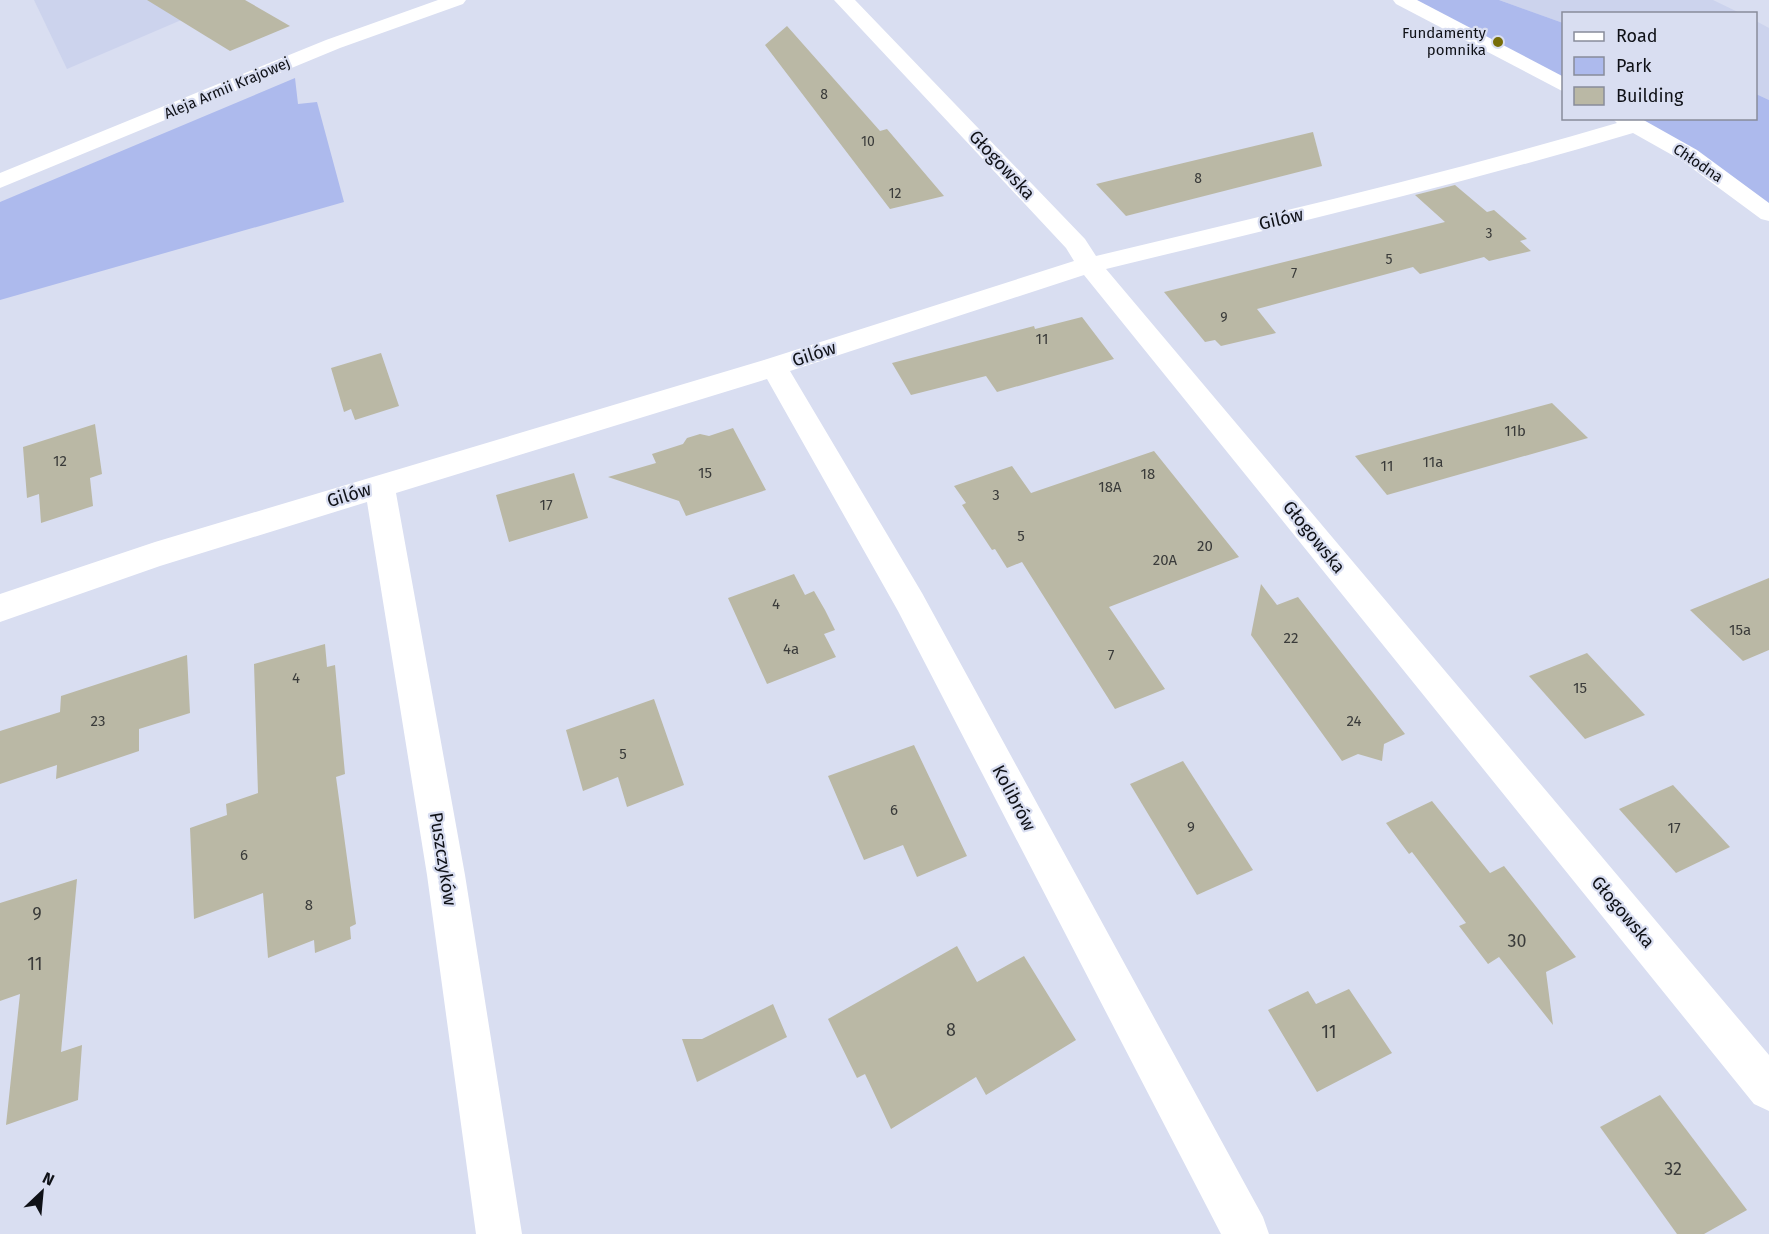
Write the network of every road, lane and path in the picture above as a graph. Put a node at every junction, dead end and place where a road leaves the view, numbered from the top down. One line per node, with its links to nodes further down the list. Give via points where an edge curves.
1 (456, 0): 6 (street, Aleja Armii Krajowej, via 333,44)
2 (843, 0): 8 (street, Głogowska, via 1076,244)
3 (1404, 0): 4 (street)
4 (1562, 85)
5 (1629, 122): 7 (street, Chłodna, via 1689,155); 8 (street, Gilów, via 1541,153)
6 (0, 181)
7 (1769, 214)
8 (1089, 265): 9 (street, Gilów); 12 (street, Głogowska)
9 (774, 366): 10 (street, Gilów); 14 (street, Kolibrów, via 910,602)
10 (379, 485): 11 (street, Gilów); 13 (street, Puszczyków, via 446,875)
11 (0, 608)
12 (1769, 1089)
13 (499, 1234)
14 (1246, 1234)

